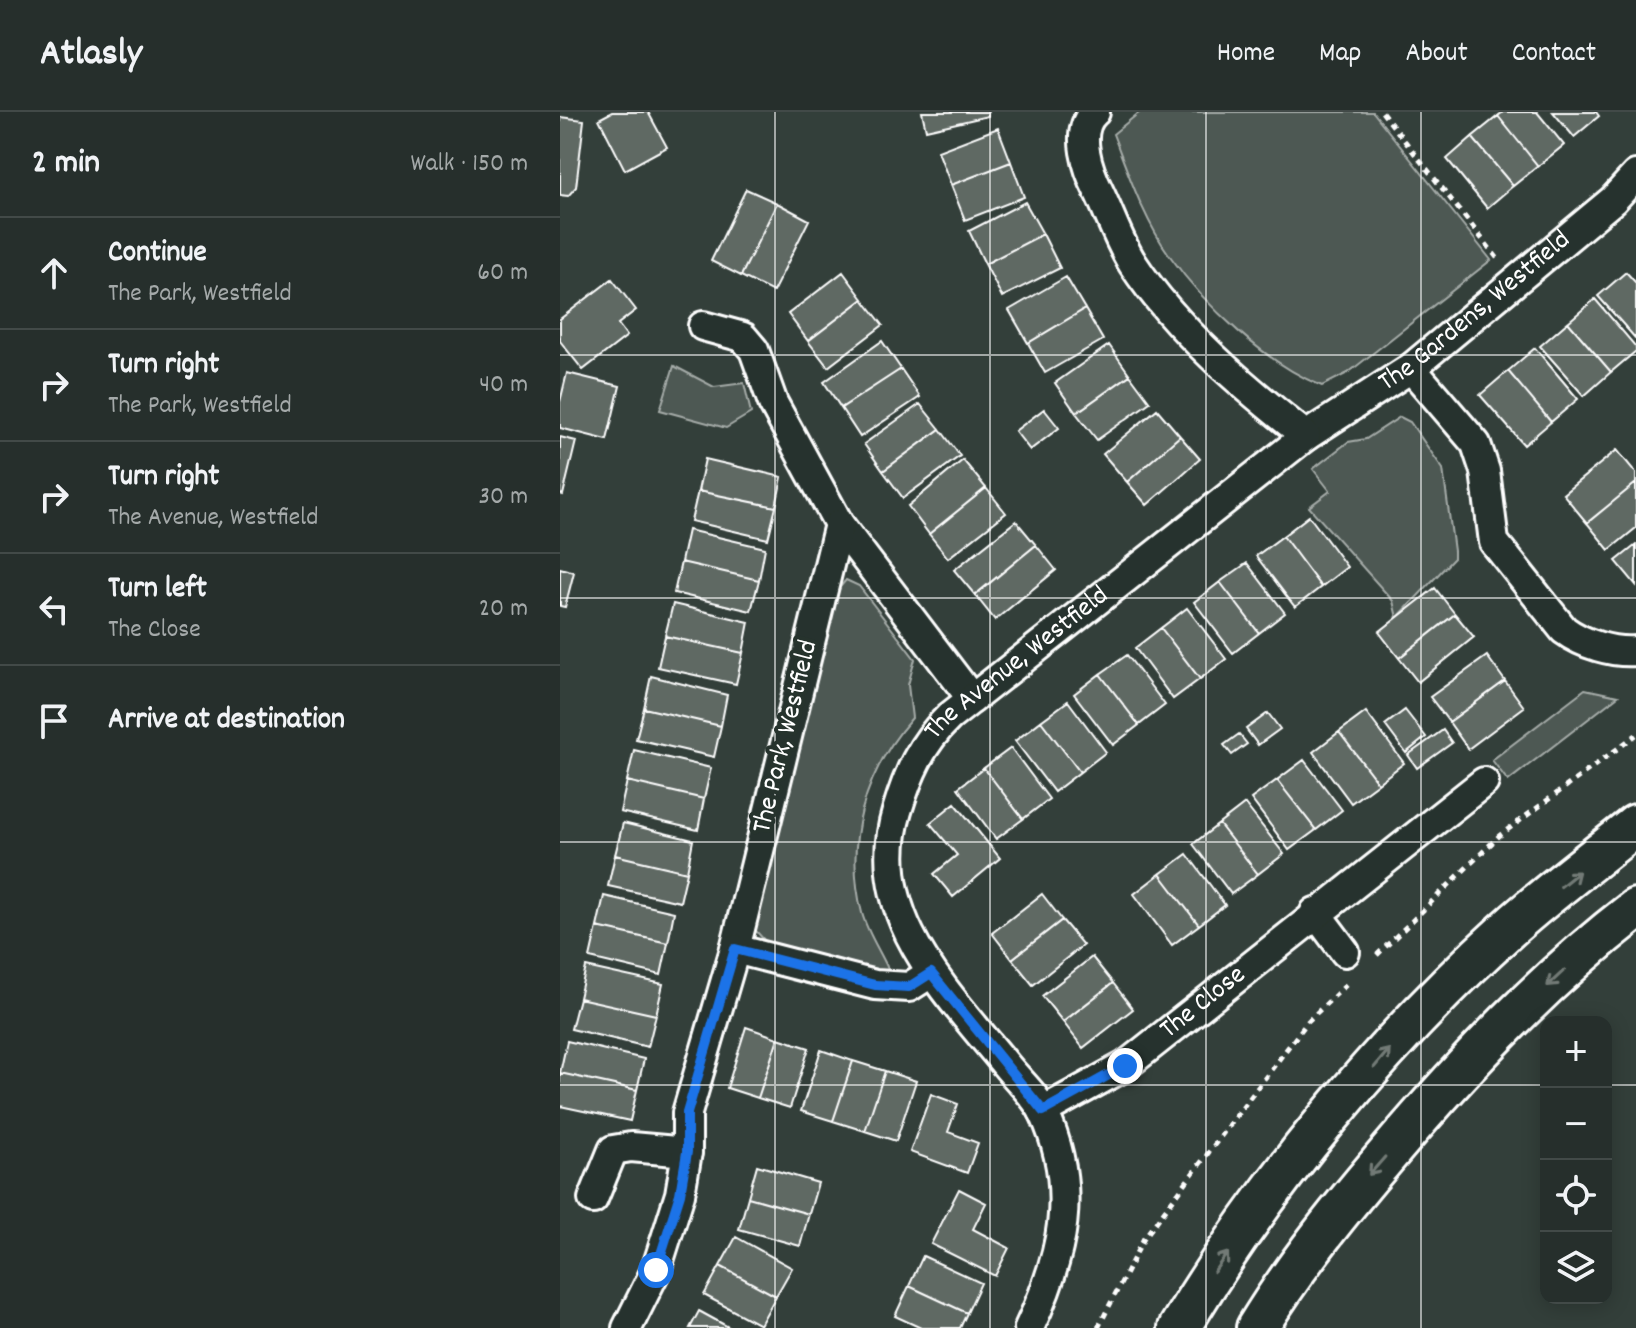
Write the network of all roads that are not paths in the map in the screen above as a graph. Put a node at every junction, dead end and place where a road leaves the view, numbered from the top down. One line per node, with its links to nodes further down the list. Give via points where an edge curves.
1 (1091, 113): 5 (street, via 1084,145 1086,168 1132,262 1171,315)
2 (1636, 175): 4 (street, The Gardens, Westfield, via 1613,200)
3 (703, 326): 6 (street, via 743,337 754,350 773,403)
4 (1411, 368): 5 (street, The Gardens, Westfield); 7 (street, via 1476,444 1494,542 1555,619 1576,639)
5 (1306, 436): 8 (street, The Avenue, Westfield)
6 (839, 524): 8 (street); 13 (street, The Park, Westfield)
7 (1636, 651)
8 (972, 699): 15 (street, The Avenue, Westfield, via 929,736 889,836 887,866 897,908)
9 (1484, 782): 12 (street, The Close)
10 (1636, 825): 21 (main road, one-way to 10, via 1290,1167 1400,1037 1508,929)
11 (1636, 909): 22 (main road, one-way to 22, via 1471,1057 1363,1184)
12 (1315, 912): 14 (street); 16 (street, The Close, via 1125,1066)
13 (735, 949): 15 (street, via 875,985 909,987); 17 (street, The Park, Westfield, via 687,1113)
14 (1349, 965)
15 (931, 973): 16 (street, The Avenue, Westfield)
16 (1043, 1111): 20 (street, The Avenue, Westfield, via 1062,1171 1065,1226 1051,1280)
17 (687, 1152): 18 (street, via 613,1150); 19 (street, The Park, Westfield, via 656,1270)
18 (593, 1199)
19 (627, 1328)
20 (1029, 1328)
21 (1179, 1328)
22 (1257, 1328)

